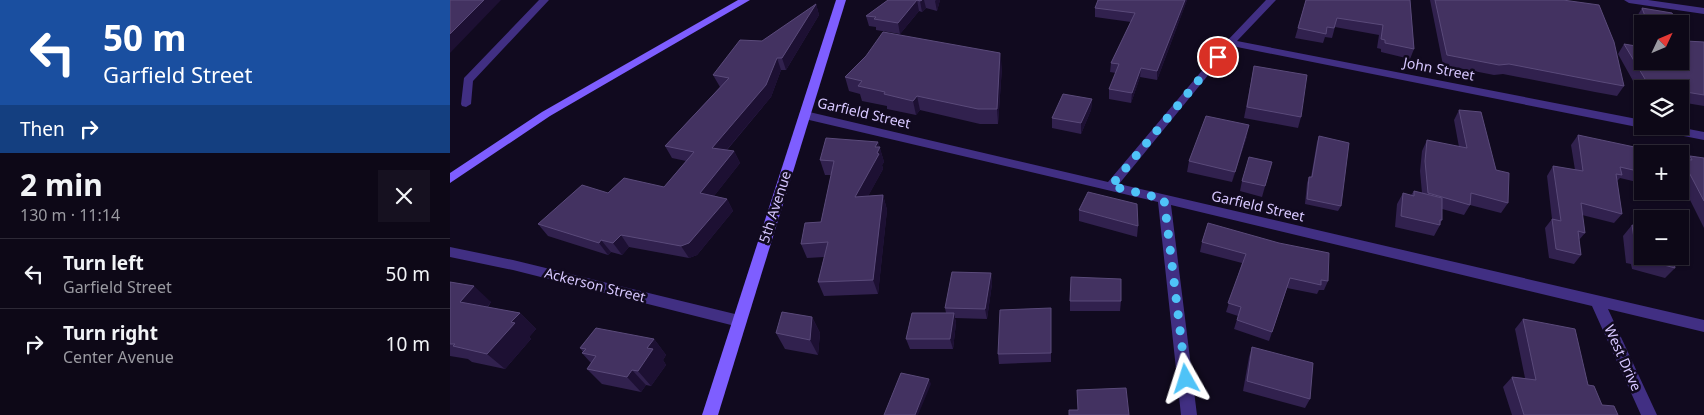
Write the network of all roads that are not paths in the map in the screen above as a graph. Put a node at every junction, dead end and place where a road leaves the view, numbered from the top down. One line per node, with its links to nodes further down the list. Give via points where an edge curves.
1 (544, 0): 8 (street, via 468,80)
2 (745, 0): 13 (main road, via 546,114)
3 (841, 0): 9 (main road, 5th Avenue)
4 (1271, 0): 7 (street)
5 (1629, 0): 6 (street)
6 (1704, 11)
7 (1230, 42): 10 (street, John Street); 14 (street)
8 (466, 104)
9 (806, 115): 14 (street, Garfield Street); 18 (main road, 5th Avenue)
10 (1634, 122)
11 (1689, 133): 12 (street)
12 (1704, 136)
13 (450, 179)
14 (1111, 186): 15 (street, Garfield Street)
15 (1164, 199): 17 (street, Garfield Street); 21 (street)
16 (450, 252): 18 (street, Ackerson Street)
17 (1597, 300): 19 (street, Garfield Street); 22 (street, West Drive)
18 (739, 320): 20 (main road, 5th Avenue)
19 (1704, 326)
20 (710, 415)
21 (1189, 415)
22 (1649, 415)

